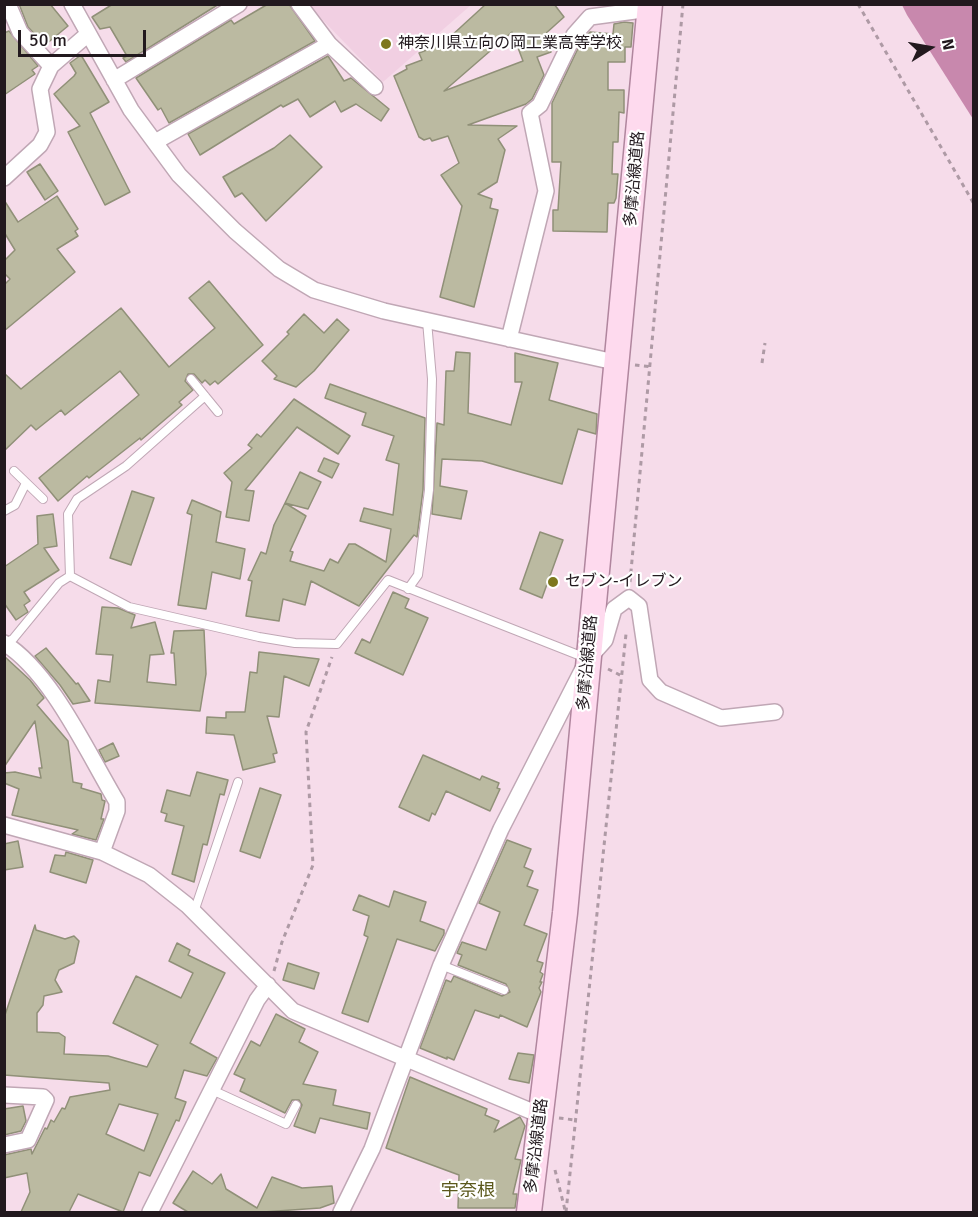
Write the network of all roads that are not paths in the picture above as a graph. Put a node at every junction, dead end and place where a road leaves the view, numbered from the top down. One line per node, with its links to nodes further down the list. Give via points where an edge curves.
1 (8, 4): 8 (street, via 20,32)
2 (72, 4): 6 (street)
3 (239, 4): 9 (street)
4 (299, 4): 7 (street)
5 (650, 7): 14 (street, via 590,17 574,35 540,105 530,113 546,191); 15 (main road, 多摩沿線道路)
6 (87, 34): 8 (street); 9 (street)
7 (329, 44): 10 (street); 11 (street)
8 (51, 66): 12 (street, via 40,89 47,132 40,145)
9 (114, 80): 11 (street)
10 (375, 87)
11 (155, 142): 13 (street, via 179,175 279,269 314,290)
12 (4, 178)
13 (427, 321): 14 (street); 24 (lane, via 432,378 429,490 418,575)
14 (509, 339): 15 (street)
15 (619, 363): 26 (main road, 多摩沿線道路)
16 (191, 379): 17 (lane)
17 (205, 396): 18 (lane); 23 (lane, via 126,466 77,499 68,514)
18 (218, 412)
19 (14, 471): 20 (lane)
20 (26, 483): 21 (lane); 22 (lane, via 15,505)
21 (43, 499)
22 (4, 511)
23 (70, 576): 24 (lane, via 129,607 295,643 337,644 388,580); 25 (lane, via 59,583 13,639)
24 (408, 590): 26 (lane)
25 (5, 643): 30 (street, via 27,660 75,728 117,802)
26 (588, 659): 27 (street, via 604,640 615,609 629,598 639,606 650,680 661,692 721,718); 32 (street, via 501,829); 39 (main road, 多摩沿線道路, via 565,913)
27 (775, 712)
28 (238, 782): 31 (lane)
29 (4, 825): 30 (street)
30 (102, 852): 31 (street, via 149,875)
31 (194, 912): 33 (street)
32 (441, 964): 34 (lane); 35 (street)
33 (268, 985): 35 (street, via 293,1011); 36 (street)
34 (504, 990)
35 (406, 1058): 39 (street); 42 (street, via 372,1149)
36 (212, 1090): 38 (lane, via 286,1124); 41 (street)
37 (4, 1095): 40 (street, via 46,1100 28,1140)
38 (296, 1105)
39 (540, 1115): 43 (main road, 多摩沿線道路)
40 (4, 1145)
41 (150, 1212)
42 (341, 1212)
43 (529, 1212)

